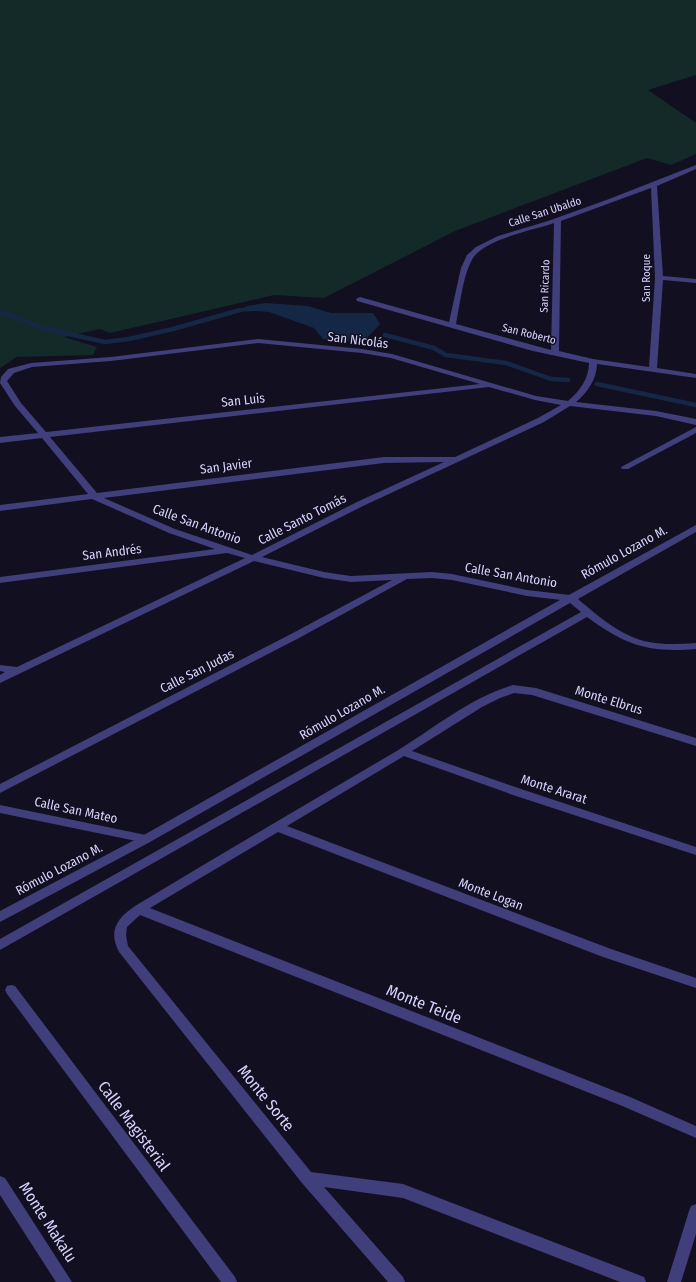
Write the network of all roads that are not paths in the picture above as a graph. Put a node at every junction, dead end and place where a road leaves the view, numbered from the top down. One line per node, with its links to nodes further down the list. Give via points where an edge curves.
1 (696, 167): 2 (street, Calle San Ubaldo)
2 (654, 186): 3 (street, Calle San Ubaldo); 4 (street, San Roque)
3 (558, 220): 7 (street, Calle San Ubaldo, via 478,248 468,260); 8 (street, San Ricardo)
4 (659, 278): 5 (street); 10 (street, San Roque)
5 (696, 281)
6 (360, 300): 7 (street, San Roberto)
7 (452, 325): 8 (street, San Roberto)
8 (555, 352): 9 (street, San Roberto)
9 (593, 361): 10 (street, San Roberto); 14 (street, Calle Santo Tomás, via 593,369 586,386)
10 (653, 370): 12 (street, San Roberto)
11 (11, 371): 13 (street, San Nicolás, via 31,365 95,361 258,342 392,356); 17 (street, Calle San Antonio, via 3,381 5,386)
12 (696, 376)
13 (490, 385): 14 (street, San Nicolás, via 554,402); 17 (street, San Luis)
14 (571, 402): 15 (street, San Nicolás, via 655,413); 19 (street, Calle Santo Tomás, via 541,420)
15 (696, 422)
16 (696, 430): 20 (street)
17 (46, 436): 18 (street, San Luis); 21 (street, Calle San Antonio)
18 (0, 440)
19 (455, 459): 21 (street, San Javier, via 384,460); 25 (street, Calle Santo Tomás)
20 (625, 467)
21 (96, 497): 22 (street, San Javier); 24 (street, Calle San Antonio, via 172,531)
22 (0, 508)
23 (696, 528): 28 (street, Rómulo Lozano M.)
24 (228, 550): 25 (street, Calle San Antonio); 27 (street, San Andrés)
25 (253, 558): 26 (street, Calle San Antonio, via 289,568 351,579); 32 (street, Calle Santo Tomás)
26 (407, 576): 28 (street, Calle San Antonio, via 432,575 527,593); 36 (street, Calle San Judas)
27 (0, 580)
28 (570, 598): 29 (street); 39 (street, Rómulo Lozano M.)
29 (588, 612): 30 (street, via 626,637 643,644 658,647); 43 (street)
30 (696, 646)
31 (0, 668): 32 (street)
32 (16, 670): 33 (street, Calle Santo Tomás)
33 (0, 678)
34 (696, 742): 35 (street, Monte Elbrus, via 541,694 512,689 478,704)
35 (403, 752): 38 (street); 40 (street, Monte Ararat)
36 (0, 789)
37 (0, 809): 39 (street, Calle San Mateo)
38 (277, 827): 41 (street); 44 (street, Monte Logan, via 600,950)
39 (146, 839): 42 (street, Rómulo Lozano M.)
40 (696, 851)
41 (139, 909): 46 (street, Monte Teide, via 625,1101); 47 (street, Monte Sorte, via 125,920 118,930 123,948)
42 (0, 917)
43 (0, 945)
44 (696, 983)
45 (11, 990): 50 (street, Calle Magisterial)
46 (696, 1132)
47 (307, 1178): 52 (street, Monte Sorte); 53 (street, via 403,1191)
48 (0, 1183): 51 (street, Monte Makalu)
49 (696, 1211): 54 (street)
50 (224, 1280)
51 (65, 1282)
52 (398, 1282)
53 (639, 1282)
54 (674, 1282)

